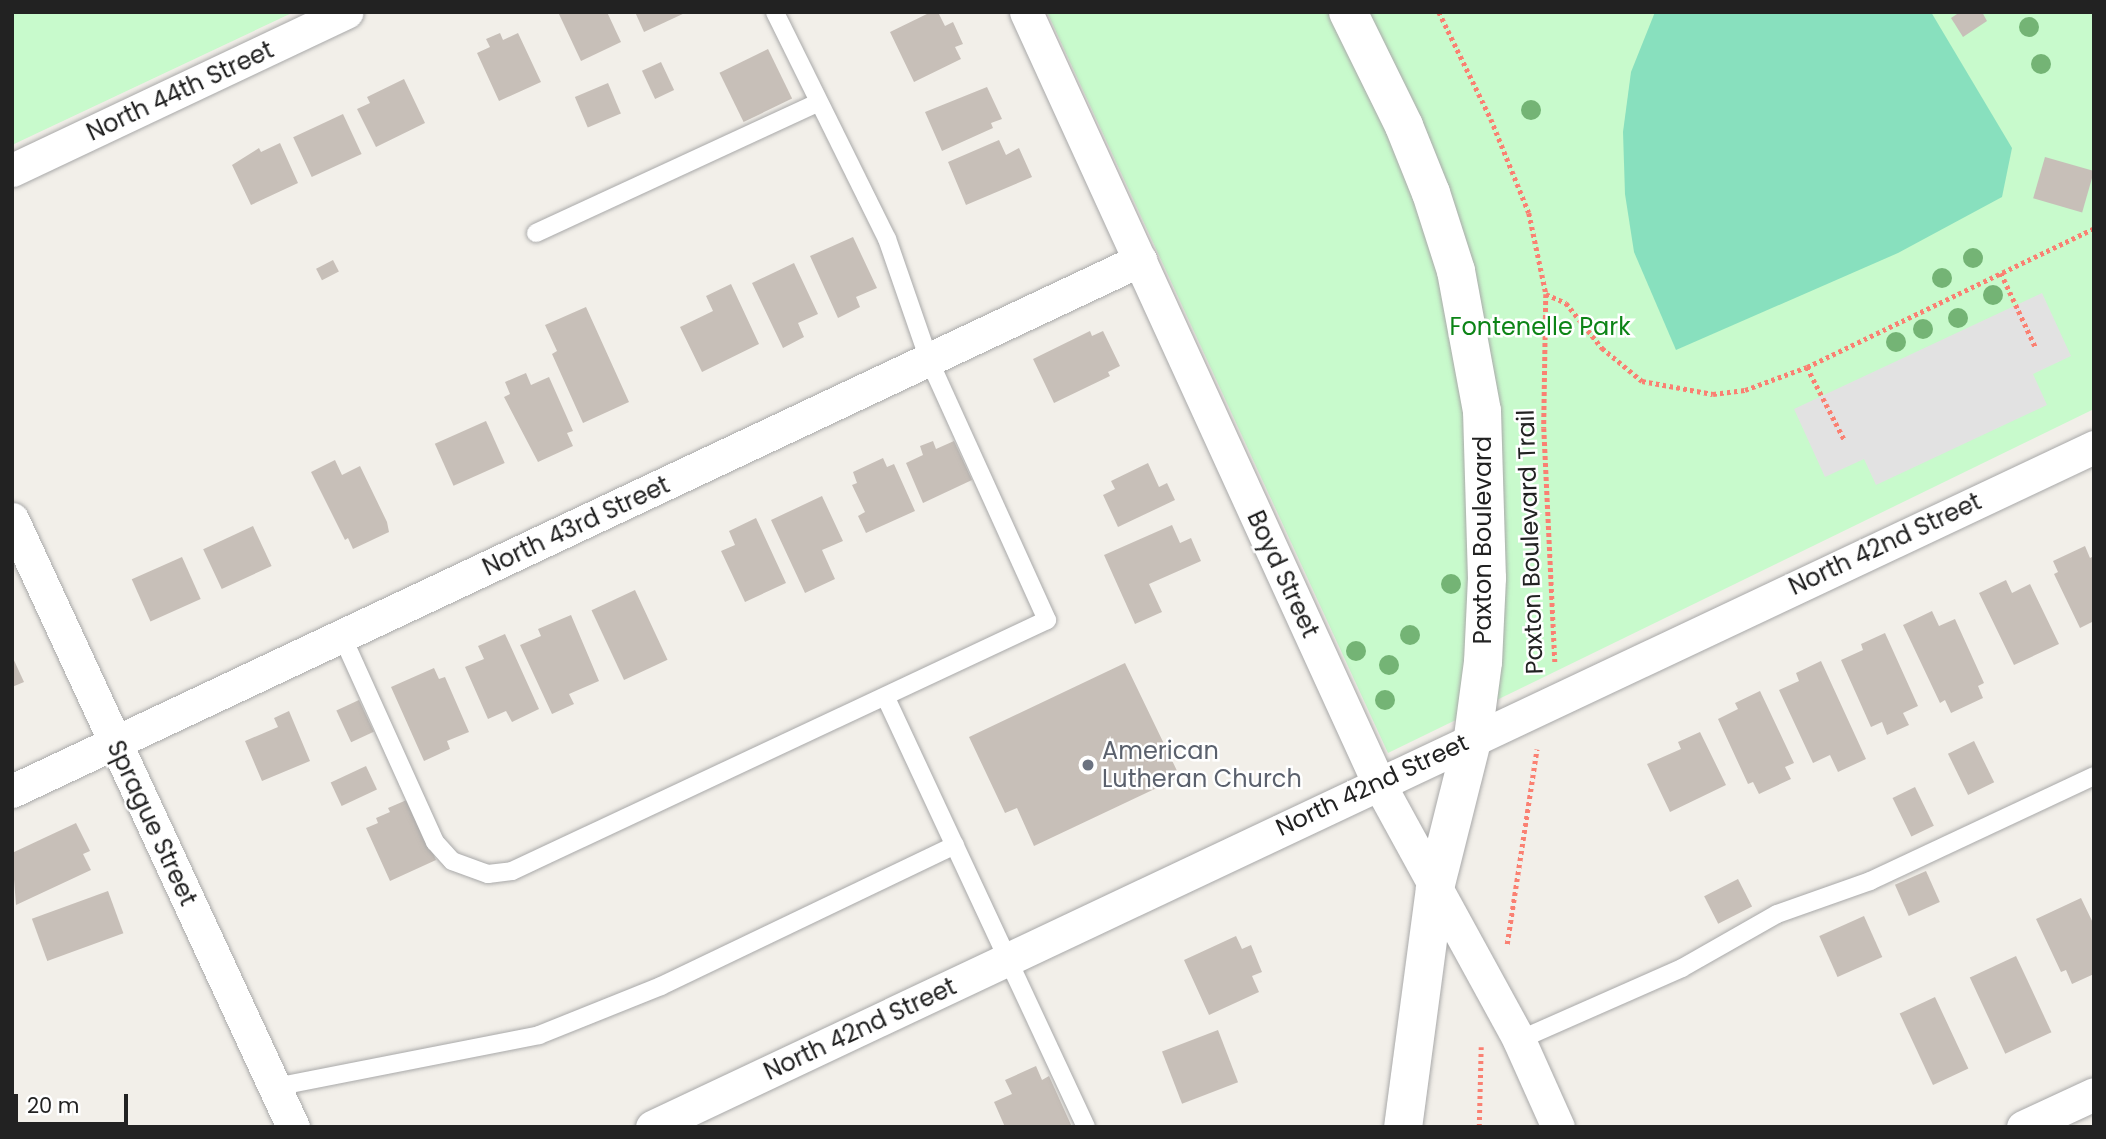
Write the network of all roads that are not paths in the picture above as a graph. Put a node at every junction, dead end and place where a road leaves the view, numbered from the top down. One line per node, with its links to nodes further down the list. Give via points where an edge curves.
1 (347, 12): 6 (street, North 44th Street)
2 (775, 12): 5 (lane)
3 (1026, 12): 8 (street, Boyd Street)
4 (1348, 12): 14 (street, Paxton Boulevard, via 1405,126 1431,193 1456,271 1472,347 1482,411 1487,578)
5 (817, 103): 7 (lane); 9 (lane, via 887,239)
6 (12, 170)
7 (536, 233)
8 (1140, 260): 9 (street, North 43rd Street); 17 (street, Boyd Street)
9 (929, 360): 12 (street, North 43rd Street); 13 (lane, via 1047,620)
10 (2094, 447): 14 (street, North 42nd Street)
11 (12, 519): 15 (street, Sprague Street)
12 (342, 636): 13 (lane, via 435,842 452,861 488,874 512,871); 15 (street, North 43rd Street)
13 (886, 698): 19 (lane)
14 (1473, 737): 17 (street, North 42nd Street); 20 (street, Paxton Boulevard)
15 (115, 743): 18 (street, North 43rd Street); 23 (street, Sprague Street)
16 (2094, 776): 22 (lane, via 1870,881 1777,914 1682,968)
17 (1378, 782): 20 (street, Boyd Street); 21 (street, North 42nd Street)
18 (12, 791)
19 (955, 845): 21 (lane); 23 (lane, via 661,986 539,1035)
20 (1435, 888): 22 (street, Boyd Street); 28 (street, Paxton Boulevard)
21 (1008, 959): 26 (street, North 42nd Street); 27 (lane)
22 (1519, 1040): 29 (street, Boyd Street)
23 (275, 1087): 25 (street, Sprague Street)
24 (2094, 1094): 30 (street)
25 (293, 1127)
26 (652, 1127)
27 (1086, 1127)
28 (1403, 1127)
29 (1558, 1127)
30 (2023, 1127)

